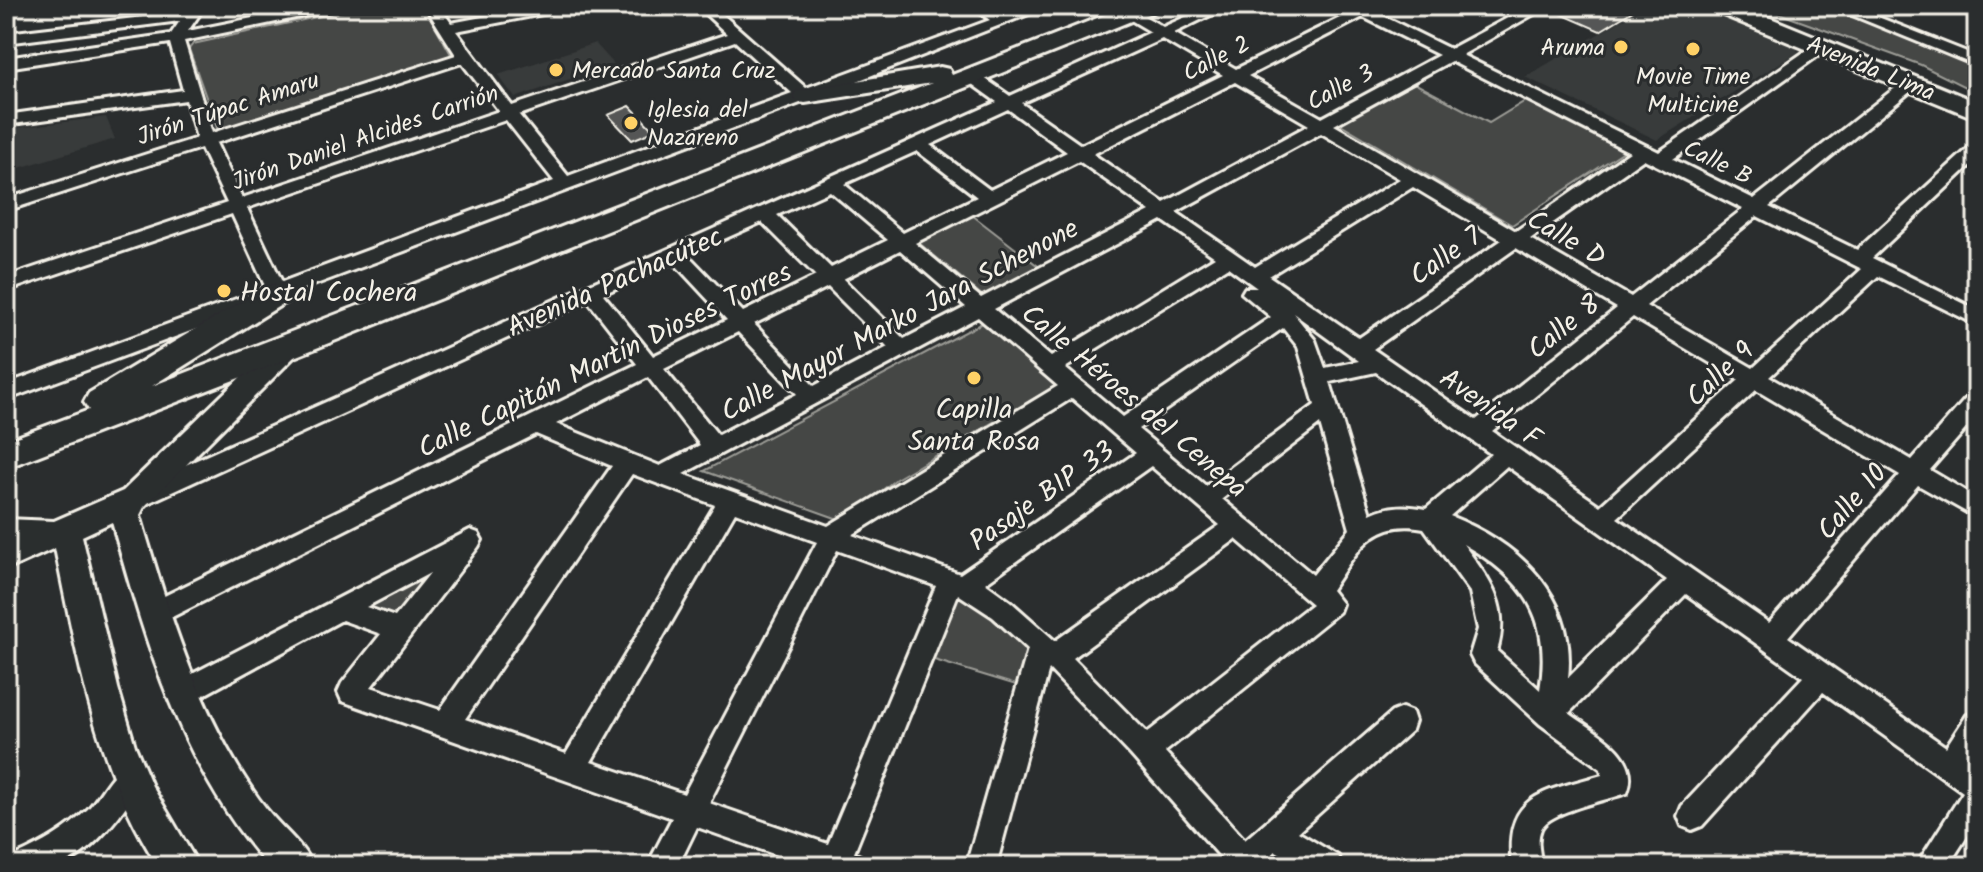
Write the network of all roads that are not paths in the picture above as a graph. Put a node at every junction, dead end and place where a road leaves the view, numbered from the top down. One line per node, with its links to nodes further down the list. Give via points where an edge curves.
1 (334, 6): 20 (street)
2 (432, 6): 17 (street)
3 (563, 6): 17 (street)
4 (704, 6): 19 (street)
5 (978, 6): 16 (street)
6 (1042, 6): 16 (street)
7 (1222, 6): 18 (street, Avenida Pachacútec)
8 (1541, 6): 23 (street, Calle 3)
9 (1721, 6): 22 (main road, Avenida Lima)
10 (1747, 6): 33 (main road, Avenida Lima)
11 (1837, 6): 15 (street, Avenida Lima)
12 (1132, 8): 18 (street, Calle D); 27 (main road); 29 (main road, Avenida Pachacútec)
13 (1363, 8): 23 (street, Calle B); 28 (street, Calle 2)
14 (193, 11): 20 (street); 21 (street)
15 (1867, 11): 25 (street, Avenida Lima)
16 (1002, 21): 32 (street)
17 (445, 29): 24 (street)
18 (1163, 33): 28 (street, Calle D); 34 (street, Avenida Pachacútec)
19 (739, 35): 32 (street); 36 (street, Jirón Daniel Alcides Carrión)
20 (176, 38): 26 (street); 31 (street)
21 (9, 40)
22 (1821, 47): 30 (main road, Avenida Lima); 43 (street, Calle 7)
23 (1449, 55): 38 (street, Calle 3); 43 (street, Calle B)
24 (465, 57): 36 (street); 39 (street, Jirón Túpac Amaru)
25 (1975, 58)
26 (6, 63)
27 (941, 74): 32 (main road); 80 (main road)
28 (1236, 75): 38 (street, Calle D); 42 (street, Calle 2)
29 (971, 76): 34 (street, Avenida F); 68 (main road, Avenida Pachacútec)
30 (1910, 84): 35 (main road, Avenida Lima); 50 (street, Calle 8)
31 (192, 94): 37 (street); 39 (street)
32 (805, 96): 46 (street)
33 (1977, 99)
34 (1008, 103): 40 (street, Avenida Pachacútec); 42 (street, Avenida F)
35 (1977, 111)
36 (510, 113): 46 (street); 49 (street, Jirón Daniel Alcides Carrión)
37 (6, 120)
38 (1320, 124): 44 (street, Calle D); 51 (street, Calle 3)
39 (206, 140): 48 (street, Jirón Túpac Amaru); 49 (street)
40 (918, 144): 45 (street, Avenida Pachacútec); 47 (street)
41 (1977, 150): 57 (street, Calle 9)
42 (1080, 154): 47 (street, Calle Capitán Martín Dioses Torres); 51 (street, Avenida F)
43 (1652, 156): 50 (street, Calle B); 53 (street, Calle 7)
44 (1413, 179): 53 (street, Calle D); 58 (street)
45 (831, 182): 52 (street, Avenida Pachacútec); 54 (street, Calle Héroes del Cenepa)
46 (565, 184): 62 (street)
47 (990, 198): 54 (street, Calle Capitán Martín Dioses Torres)
48 (6, 205)
49 (236, 206): 60 (street, Jirón Daniel Alcides Carrión); 62 (street)
50 (1756, 207): 57 (street, Calle B); 63 (street, Calle 8)
51 (1162, 212): 56 (street, Avenida F); 64 (street, Calle Mayor Marko Jara Schenone)
52 (764, 213): 55 (street, Avenida Pachacútec); 59 (street)
53 (1516, 239): 63 (street, Calle D); 70 (street, Calle 7)
54 (902, 242): 59 (street, Calle Capitán Martín Dioses Torres); 64 (street, Calle Héroes del Cenepa)
55 (675, 253): 61 (street, Avenida Pachacútec); 67 (street)
56 (1222, 262): 58 (street, Avenida F); 65 (street); 73 (street)
57 (1867, 263): 66 (street, Calle B); 75 (street, Calle 9)
58 (1254, 276): 70 (street, Avenida F)
59 (830, 278): 67 (street, Calle Capitán Martín Dioses Torres); 69 (street)
60 (6, 284)
61 (590, 291): 72 (street); 93 (street, Avenida Pachacútec)
62 (278, 293): 77 (street); 80 (main road)
63 (1632, 307): 75 (street, Calle D); 84 (street, Calle 8)
64 (980, 308): 69 (street, Calle Mayor Marko Jara Schenone); 73 (street, Calle Héroes del Cenepa)
65 (1285, 317): 74 (street, via 1308,345); 83 (street)
66 (1977, 318)
67 (741, 322): 72 (street, Calle Capitán Martín Dioses Torres); 78 (street)
68 (288, 347): 89 (main road, Avenida Pachacútec); 93 (street)
69 (902, 349): 78 (street, Calle Mayor Marko Jara Schenone)
70 (1358, 349): 71 (street, Avenida F)
71 (1379, 364): 74 (street); 84 (street, Avenida F)
72 (650, 367): 82 (street, Calle Capitán Martín Dioses Torres); 86 (street)
73 (1050, 367): 76 (street, Calle Héroes del Cenepa)
74 (1319, 377): 81 (street)
75 (1754, 379): 91 (street, Calle D); 98 (street, Calle 9)
76 (1073, 387): 83 (street, Calle Héroes del Cenepa); 103 (street)
77 (6, 392)
78 (811, 396): 86 (street, Calle Mayor Marko Jara Schenone)
79 (1977, 401): 91 (street, Calle 10)
80 (95, 406): 85 (main road)
81 (1326, 408): 95 (street); 101 (street)
82 (535, 424): 90 (street); 109 (street, Calle Capitán Martín Dioses Torres)
83 (1122, 429): 87 (street, Calle Héroes del Cenepa)
84 (1476, 432): 88 (street, Avenida F)
85 (6, 440)
86 (715, 447): 92 (street, Calle Mayor Marko Jara Schenone)
87 (1152, 454): 95 (street, Calle Héroes del Cenepa); 106 (street, Pasaje BIP 33)
88 (1506, 454): 97 (street); 98 (street, Avenida F)
89 (6, 455)
90 (627, 463): 92 (street); 118 (street)
91 (1915, 473): 96 (street, Calle D); 111 (street, Calle 10)
92 (662, 475): 94 (street)
93 (133, 499): 102 (street, Avenida Pachacútec); 109 (street, via 125,515)
94 (730, 499): 103 (street); 121 (street)
95 (1206, 499): 99 (street, Calle Héroes del Cenepa)
96 (1977, 509)
97 (1431, 519): 101 (street, via 1385,517); 115 (street, via 1482,589 1491,629 1483,655); 115 (street, via 1486,547 1526,577 1543,600 1553,624 1557,663)
98 (1600, 520): 105 (street, Avenida F)
99 (1237, 525): 107 (street, Calle Héroes del Cenepa); 112 (street)
100 (6, 531): 102 (street)
101 (1363, 531): 107 (street)
102 (58, 534): 104 (street, Avenida Pachacútec); 122 (street, via 69,540 107,713)
103 (833, 535): 106 (street); 125 (street)
104 (6, 557)
105 (1684, 579): 111 (street, Avenida F); 115 (street)
106 (957, 583): 112 (street, via 993,601); 129 (street)
107 (1322, 598): 119 (street)
108 (340, 609): 110 (street); 110 (street, via 470,540); 114 (street)
109 (153, 614): 114 (street)
110 (400, 630): 118 (street, via 351,692)
111 (1770, 640): 113 (street, Avenida F)
112 (1048, 652): 119 (street); 134 (street)
113 (1821, 676): 120 (street, Avenida F); 126 (street)
114 (180, 694): 132 (street, via 208,753)
115 (1549, 715): 136 (street, via 1613,762 1617,783 1541,804 1524,830)
116 (1402, 721): 127 (street)
117 (1977, 724): 120 (street)
118 (445, 725): 121 (street)
119 (1147, 750): 128 (street)
120 (1949, 766): 123 (street, Avenida F)
121 (572, 770): 125 (street)
122 (129, 777): 130 (street, via 98,820 46,858); 131 (street)
123 (1977, 785)
124 (1977, 796): 137 (street)
125 (691, 810): 129 (street); 133 (street)
126 (1692, 816)
127 (1274, 834): 128 (street); 135 (street)
128 (1240, 863)
129 (843, 864)
130 (25, 866)
131 (180, 866)
132 (293, 866)
133 (662, 866)
134 (981, 866)
135 (1328, 866)
136 (1527, 866)
137 (1931, 866)

